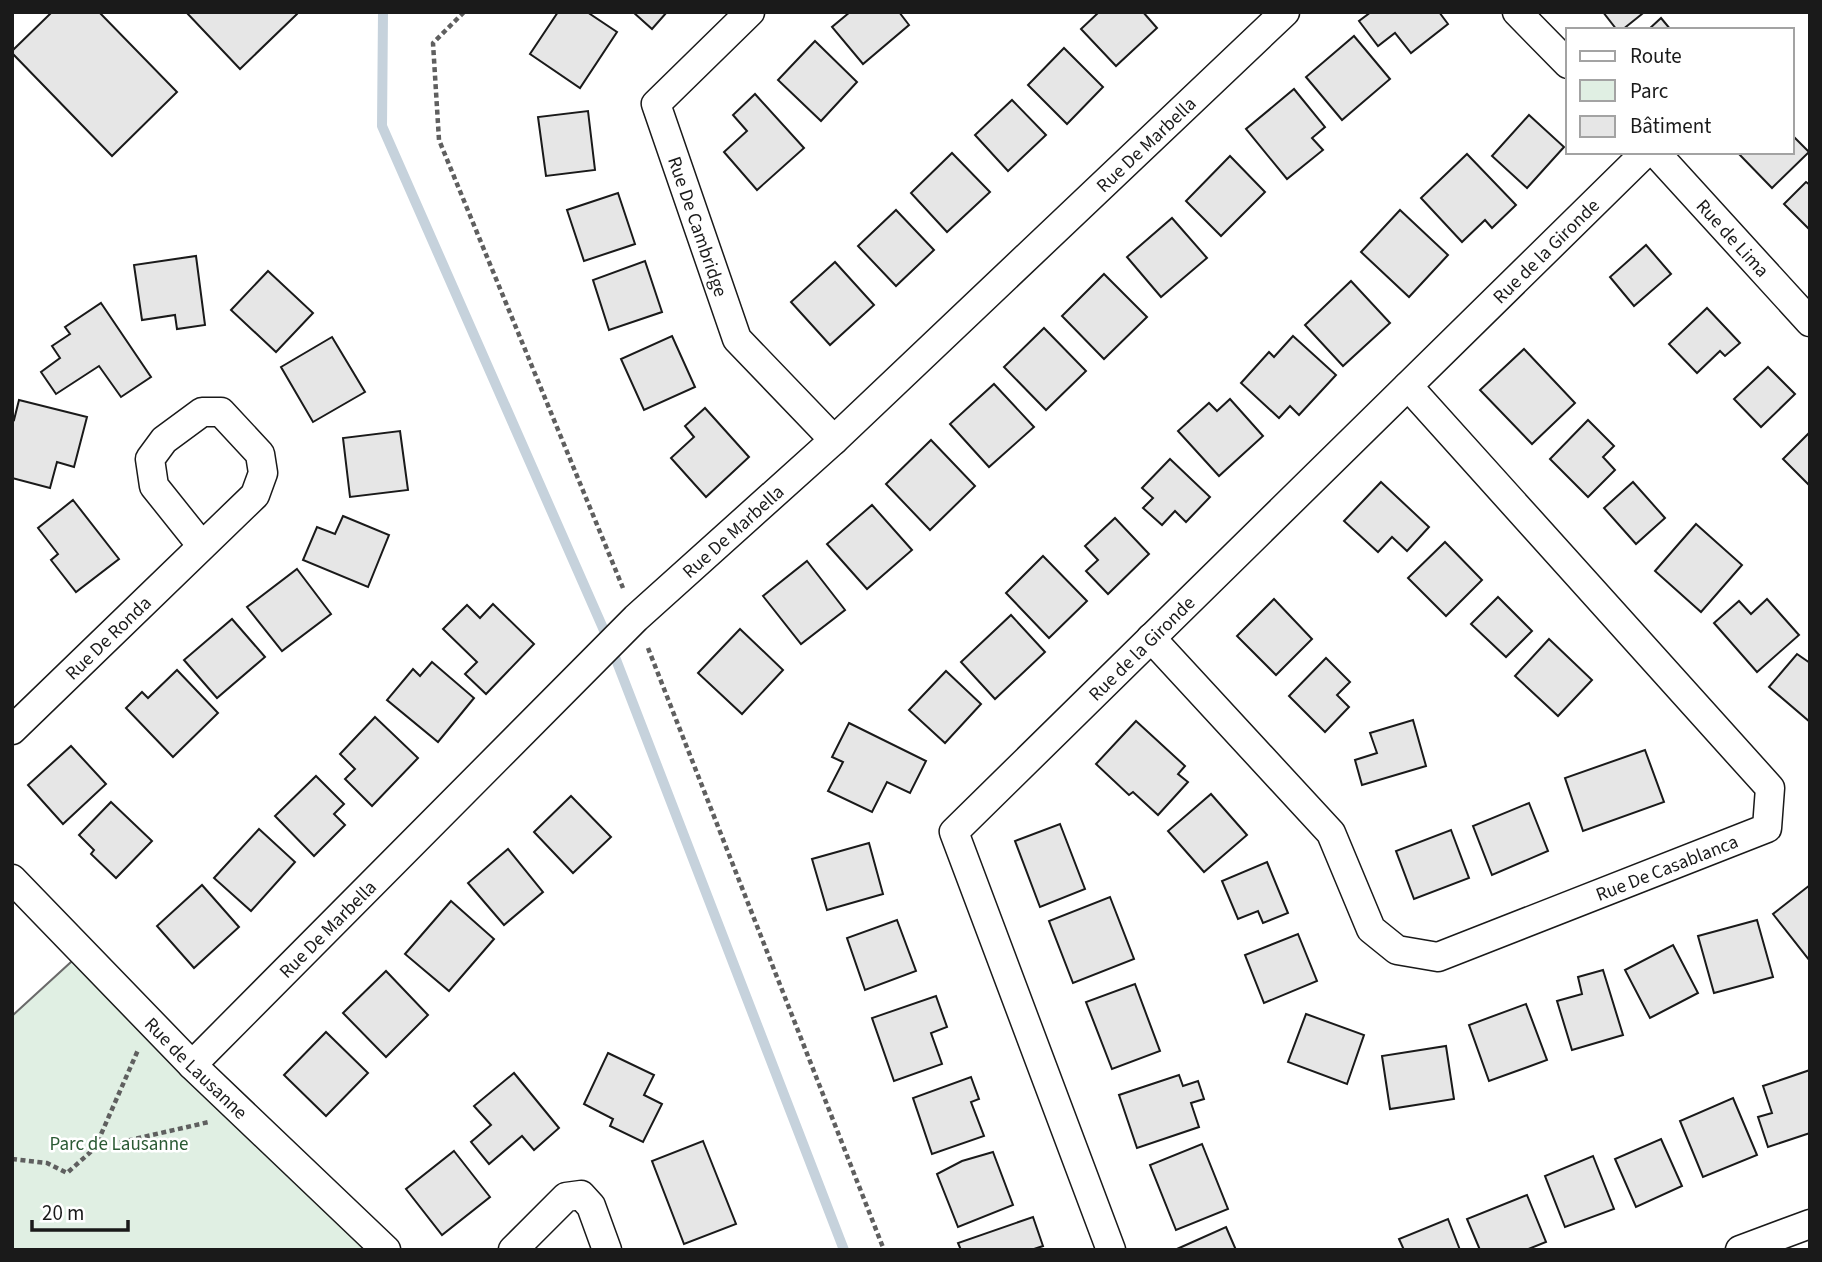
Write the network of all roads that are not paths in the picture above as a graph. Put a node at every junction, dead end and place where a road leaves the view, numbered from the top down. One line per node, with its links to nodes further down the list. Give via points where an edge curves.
1 (750, 12): 9 (street, Rue De Cambridge, via 656,104 737,339)
2 (1286, 12): 9 (street, Rue De Marbella)
3 (1517, 12): 4 (street)
4 (1566, 62)
5 (1644, 154): 8 (street, Rue de la Gironde)
6 (1657, 154): 7 (street, Rue de Lima)
7 (1810, 321)
8 (1408, 386): 11 (street, Rue de la Gironde); 11 (street, Rue De Casablanca, via 1770,788 1767,828 1438,957 1398,950 1371,929 1331,834)
9 (834, 440): 14 (street, Rue De Marbella, via 636,618)
10 (202, 546): 10 (street, Rue De Ronda, via 255,495 263,473 260,454 221,412 201,412 164,440 150,459 154,486); 12 (street, Rue De Ronda)
11 (1151, 639): 19 (street, Rue de la Gironde, via 954,832)
12 (12, 730)
13 (12, 879): 14 (street, Rue de Lausanne)
14 (192, 1065): 16 (street, Rue de Lausanne)
15 (1810, 1224): 20 (street)
16 (386, 1250)
17 (513, 1250): 18 (street, via 566,1197 582,1195 591,1206)
18 (607, 1250)
19 (1111, 1250)
20 (1740, 1250)

